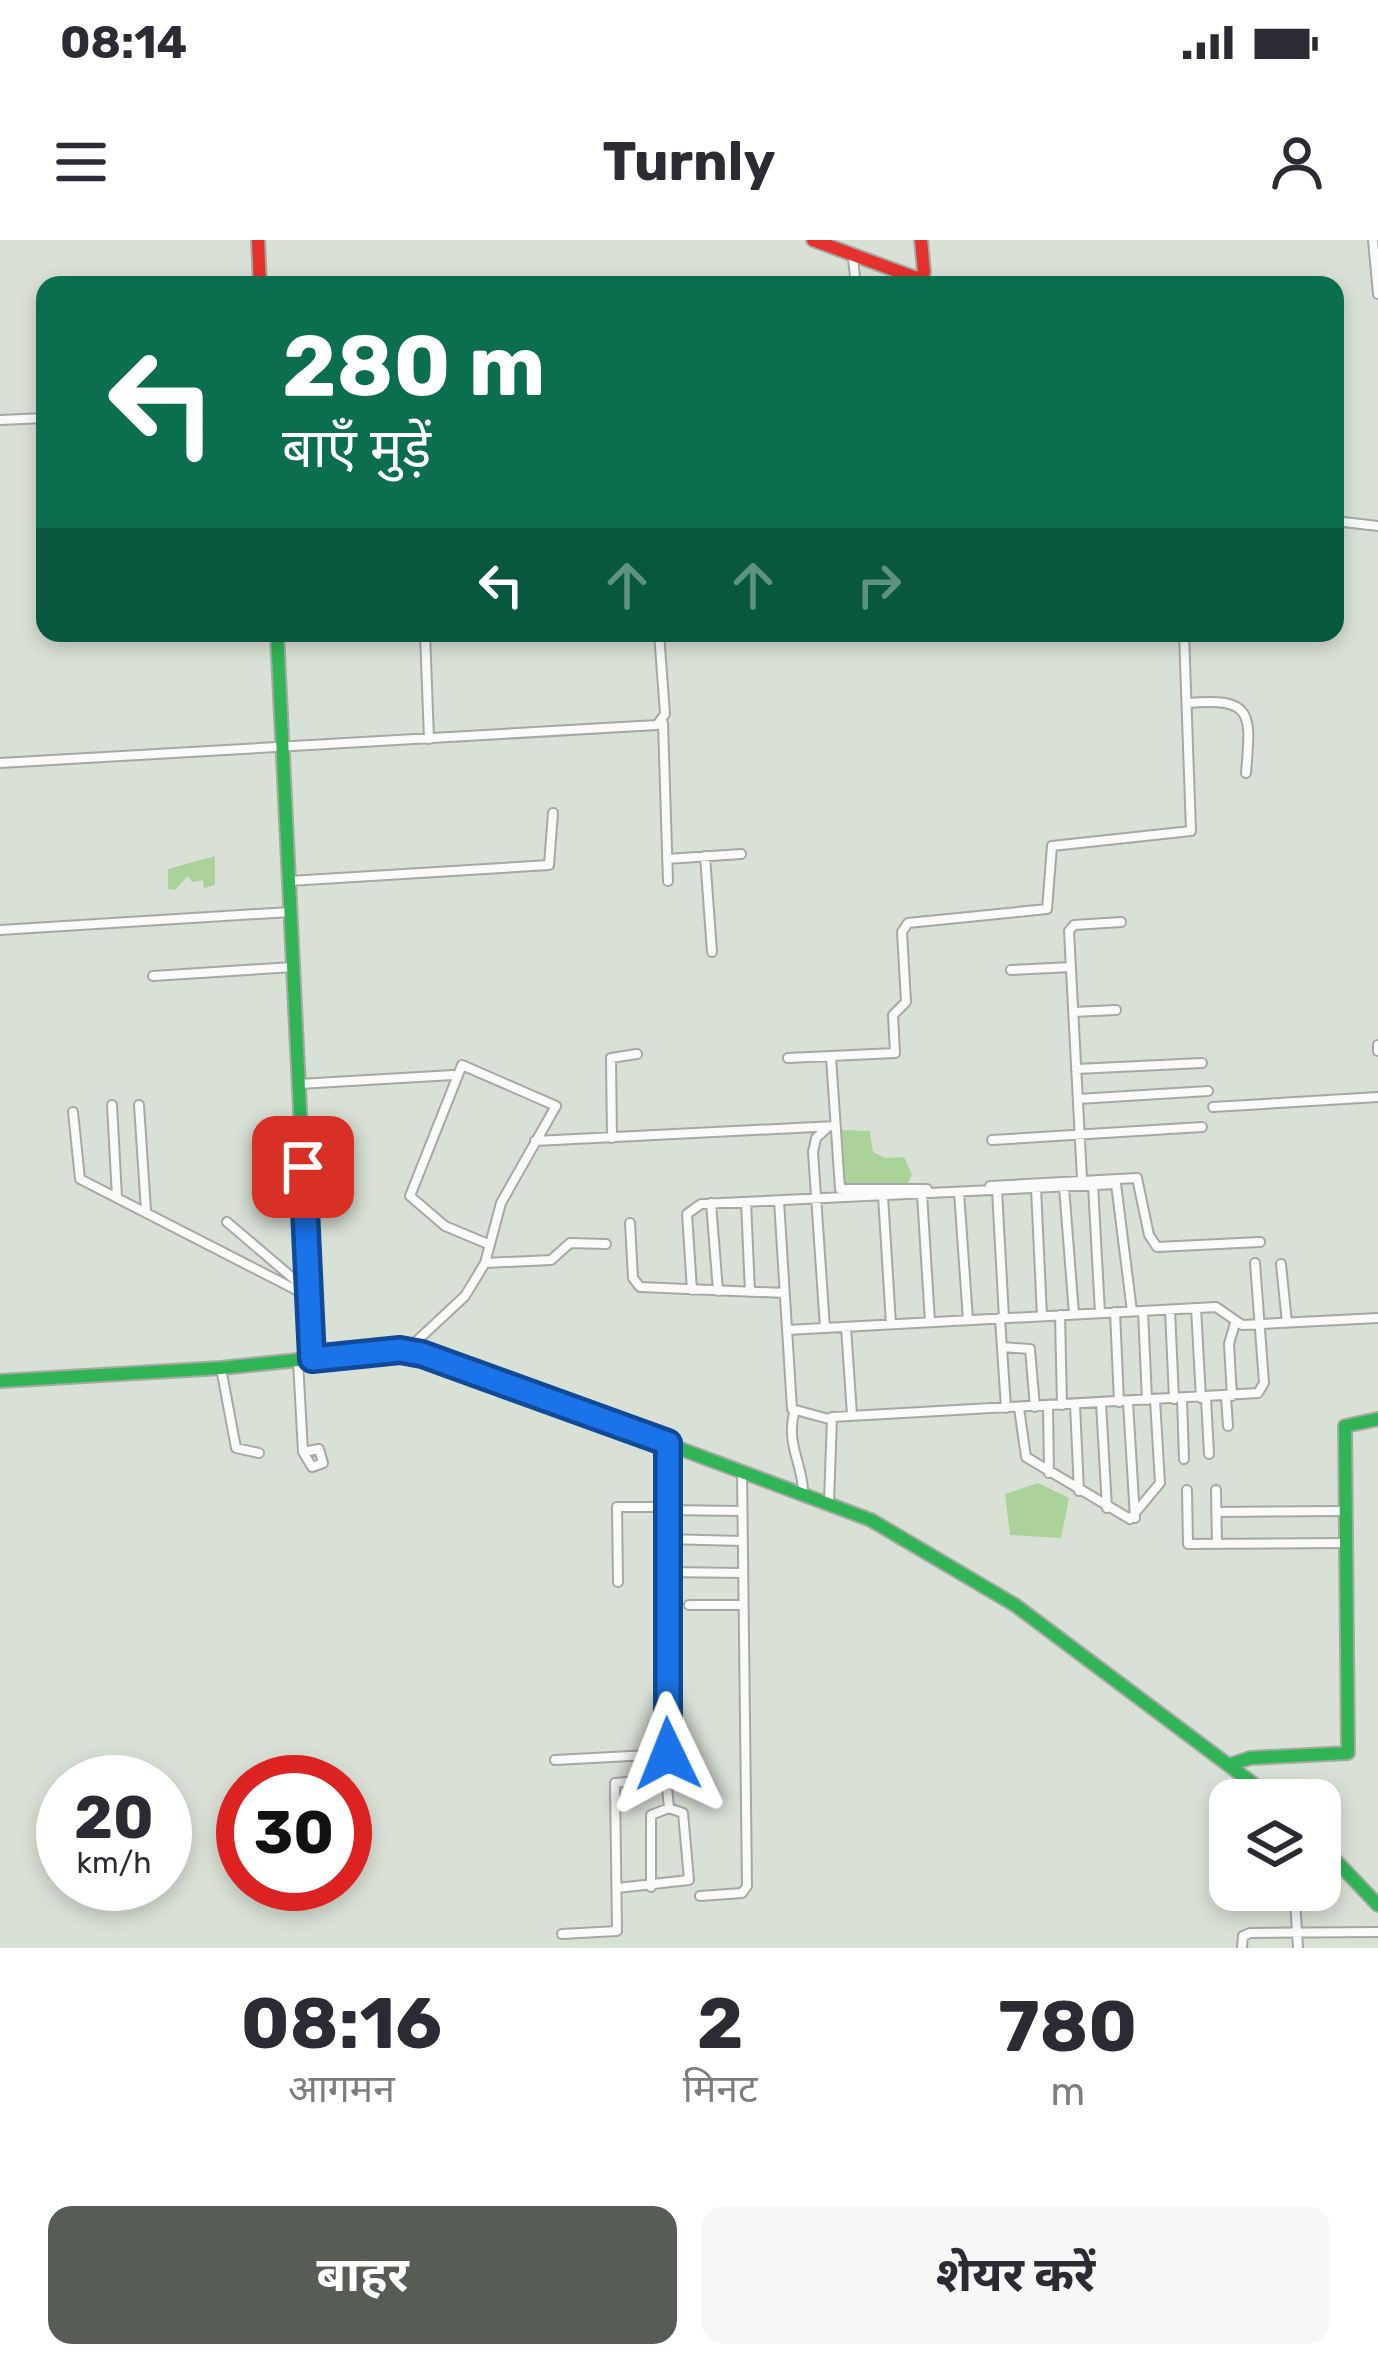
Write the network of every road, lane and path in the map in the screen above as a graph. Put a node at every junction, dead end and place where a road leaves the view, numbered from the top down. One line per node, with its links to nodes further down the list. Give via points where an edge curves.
1 (258, 240): 6 (street)
2 (813, 240): 5 (street)
3 (921, 240): 9 (street)
4 (1373, 240): 10 (street)
5 (853, 259): 7 (street); 8 (street)
6 (260, 276)
7 (855, 276)
8 (910, 276)
9 (922, 276)
10 (1378, 294)
11 (36, 418): 12 (street)
12 (0, 420)
13 (1344, 522): 14 (street)
14 (1378, 526)
15 (277, 642): 22 (street)
16 (425, 642): 21 (street)
17 (659, 642): 20 (street)
18 (1185, 642): 19 (street)
19 (1188, 703): 24 (street, via 1228,700 1246,713); 42 (street, via 1190,831 1052,846 1047,909 908,923 895,1053)
20 (663, 723): 21 (street); 28 (street)
21 (428, 740): 22 (street)
22 (282, 746): 23 (street); 30 (street)
23 (0, 763)
24 (1246, 773)
25 (553, 813): 30 (street, via 549,865)
26 (741, 854): 27 (street)
27 (705, 856): 28 (street); 34 (street)
28 (667, 859): 29 (street)
29 (668, 880)
30 (289, 881): 31 (street)
31 (290, 913): 33 (street); 35 (street)
32 (1121, 922): 36 (street, via 1071,926)
33 (0, 930)
34 (712, 952)
35 (293, 967): 38 (street); 47 (street)
36 (1071, 967): 37 (street); 40 (street)
37 (1011, 970)
38 (153, 976)
39 (1116, 1010): 40 (street)
40 (1073, 1012): 45 (street)
41 (637, 1054): 58 (street, via 611,1058)
42 (831, 1057): 43 (street); 55 (street)
43 (788, 1058)
44 (1202, 1063): 45 (street)
45 (1076, 1070): 50 (street)
46 (454, 1075): 47 (street); 60 (street, via 467,1066 554,1103); 78 (street, via 410,1196 445,1226)
47 (298, 1084): 87 (street)
48 (1208, 1091): 50 (street)
49 (1378, 1096): 53 (street)
50 (1078, 1099): 57 (street)
51 (112, 1105): 69 (street)
52 (139, 1105): 74 (street)
53 (1213, 1107)
54 (73, 1112): 69 (street, via 76,1176)
55 (831, 1126): 58 (street); 61 (street, via 846,1192); 70 (street, via 814,1142)
56 (1202, 1127): 57 (street)
57 (1079, 1135): 59 (street); 61 (street)
58 (613, 1138): 60 (street)
59 (992, 1140)
60 (533, 1141): 78 (street)
61 (1082, 1180): 77 (street, via 1137,1178 1157,1247)
62 (1093, 1185): 63 (street); 92 (street, via 1121,1190); 93 (street)
63 (1064, 1187): 64 (street); 94 (street)
64 (1036, 1188): 65 (street); 96 (street)
65 (998, 1190): 66 (street); 97 (street)
66 (959, 1192): 67 (street); 99 (street)
67 (922, 1194): 68 (street); 100 (street)
68 (883, 1196): 70 (street); 103 (street)
69 (118, 1198): 74 (street)
70 (817, 1200): 71 (street); 106 (street)
71 (779, 1201): 72 (street); 86 (street)
72 (746, 1202): 73 (street); 85 (street)
73 (711, 1203): 83 (street, via 687,1214); 84 (street)
74 (146, 1213): 87 (street)
75 (227, 1222): 87 (street)
76 (630, 1222): 83 (street, via 634,1282)
77 (1260, 1242)
78 (488, 1244): 80 (street)
79 (606, 1244): 80 (street, via 570,1243 551,1261)
80 (485, 1263): 109 (street, via 465,1296)
81 (1255, 1263): 104 (street)
82 (1281, 1264): 102 (street)
83 (692, 1290): 84 (street)
84 (718, 1291): 85 (street)
85 (751, 1292): 86 (street)
86 (784, 1293): 107 (street)
87 (309, 1294): 110 (street)
88 (1196, 1308): 89 (street); 101 (street, via 1220,1308); 114 (street)
89 (1170, 1310): 90 (street); 115 (street)
90 (1144, 1311): 92 (street); 116 (street)
91 (1115, 1312): 92 (street); 93 (street); 117 (street)
92 (1132, 1312)
93 (1100, 1313): 94 (street)
94 (1073, 1314): 95 (street)
95 (1060, 1315): 96 (street); 121 (street)
96 (1042, 1316): 97 (street)
97 (1002, 1318): 99 (street); 108 (street)
98 (1378, 1318): 102 (street)
99 (968, 1320): 100 (street)
100 (930, 1322): 103 (street)
101 (1235, 1323): 104 (street); 113 (street)
102 (1287, 1323): 104 (street)
103 (891, 1324): 105 (street)
104 (1259, 1324): 113 (street, via 1262,1389)
105 (846, 1327): 106 (street); 126 (street)
106 (825, 1328): 107 (street)
107 (787, 1330): 125 (street)
108 (1002, 1347): 122 (street, via 1030,1349); 123 (street)
109 (406, 1351): 110 (street); 130 (street)
110 (305, 1360): 111 (street); 131 (street)
111 (221, 1369): 112 (street); 132 (street, via 236,1448)
112 (0, 1381)
113 (1229, 1396): 114 (street); 129 (street)
114 (1203, 1398): 115 (street); 133 (street)
115 (1178, 1399): 116 (street); 134 (street)
116 (1151, 1400): 117 (street); 147 (street, via 1160,1483)
117 (1123, 1402): 118 (street); 147 (street)
118 (1101, 1403): 119 (street); 142 (street)
119 (1075, 1405): 121 (street); 139 (street)
120 (1048, 1406): 121 (street); 122 (street); 136 (street)
121 (1062, 1406)
122 (1035, 1407): 124 (street)
123 (1006, 1408): 124 (street); 126 (street)
124 (1019, 1408): 136 (street, via 1022,1450)
125 (794, 1414): 127 (street); 140 (street)
126 (852, 1416): 127 (street)
127 (829, 1419): 141 (street)
128 (1378, 1419): 145 (street, via 1345,1426)
129 (1228, 1426)
130 (668, 1443): 135 (street); 143 (street)
131 (304, 1451)
132 (259, 1454)
133 (1209, 1454)
134 (1184, 1460)
135 (742, 1470): 140 (street); 144 (street)
136 (1049, 1473): 139 (street)
137 (1187, 1490): 151 (street, via 1188,1544)
138 (1216, 1490): 146 (street)
139 (1079, 1491): 142 (street)
140 (803, 1492): 141 (street)
141 (829, 1502): 159 (street, via 1015,1605)
142 (1107, 1508): 147 (street)
143 (665, 1509): 144 (street); 148 (street); 154 (street, via 616,1509)
144 (742, 1511): 149 (street)
145 (1347, 1511): 146 (street); 150 (street)
146 (1216, 1512): 151 (street)
147 (1135, 1518)
148 (665, 1539): 149 (street); 152 (street)
149 (742, 1541): 153 (street)
150 (1348, 1543): 151 (street); 159 (street, via 1348,1753)
151 (1216, 1544)
152 (666, 1572): 153 (street); 157 (street)
153 (742, 1574): 156 (street)
154 (618, 1582)
155 (689, 1605): 156 (street)
156 (742, 1605): 166 (street, via 747,1886)
157 (668, 1754): 158 (street); 160 (street)
158 (555, 1760)
159 (1229, 1766): 161 (street)
160 (666, 1777): 162 (street); 165 (street, via 616,1781)
161 (1247, 1779)
162 (669, 1808): 164 (street, via 651,1815); 164 (street, via 687,1818 690,1877)
163 (1341, 1866): 167 (street)
164 (651, 1887): 165 (street)
165 (617, 1888): 172 (street, via 616,1932)
166 (700, 1896)
167 (1378, 1905)
168 (1296, 1911): 170 (street)
169 (1270, 1932): 170 (street); 173 (street, via 1246,1934); 174 (street)
170 (1297, 1932): 171 (street); 175 (street)
171 (1378, 1932)
172 (562, 1934)
173 (1242, 1948)
174 (1271, 1948)
175 (1298, 1948)

